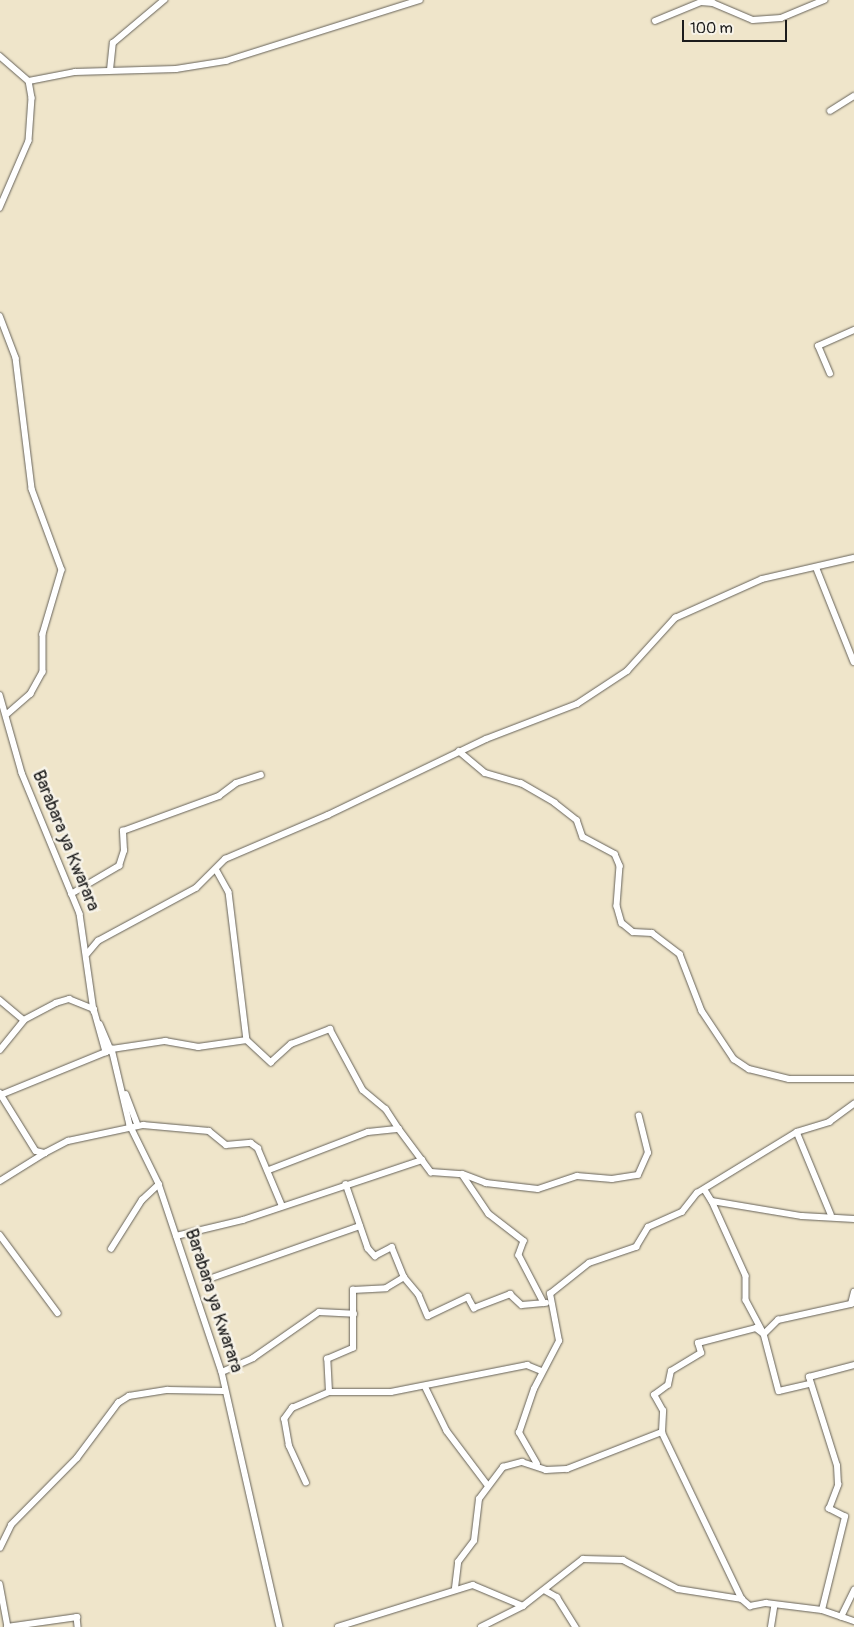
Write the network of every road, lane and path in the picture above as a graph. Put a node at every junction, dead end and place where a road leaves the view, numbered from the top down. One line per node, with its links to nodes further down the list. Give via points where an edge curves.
1 (164, 0): 6 (street, via 113,43)
2 (420, 0): 6 (street, via 226,61 176,69)
3 (824, 0): 4 (street, via 781,18 753,20 713,3 701,2)
4 (655, 21)
5 (0, 56): 7 (street)
6 (110, 70): 7 (street)
7 (29, 81): 10 (street, via 29,141)
8 (854, 96): 9 (street)
9 (830, 111)
10 (0, 208)
11 (0, 316): 18 (street, via 16,358 32,490 62,570 42,634 43,672 32,694)
12 (854, 330): 13 (street, via 818,346)
13 (830, 374)
14 (854, 558): 15 (street)
15 (817, 569): 16 (street); 19 (street, via 762,579 675,618 627,671 577,704)
16 (854, 662)
17 (0, 695): 18 (street, Barabara ya Kwarara)
18 (8, 714): 22 (street, Barabara ya Kwarara, via 22,773)
19 (459, 751): 21 (street, via 328,815 225,859); 31 (street, via 485,773 521,783 555,803 577,820 583,837 615,854 620,866 617,906 622,923 633,932 652,933 680,954 702,1011 734,1060 749,1069 788,1079)
20 (260, 775): 22 (street, via 236,783 219,796 123,831 124,851 119,866)
21 (216, 868): 23 (street, via 196,888 98,941); 28 (street, via 229,892)
22 (71, 894): 23 (street, Barabara ya Kwarara)
23 (88, 954): 25 (street, Barabara ya Kwarara)
24 (0, 1000): 26 (street)
25 (94, 1009): 26 (street, via 69,999); 30 (street, Barabara ya Kwarara)
26 (24, 1020): 27 (street)
27 (2, 1038): 29 (street)
28 (247, 1040): 30 (street, via 198,1047 165,1041); 37 (street, via 271,1062 291,1044 330,1030 363,1090 386,1109)
29 (0, 1050)
30 (109, 1050): 32 (street); 35 (street, Barabara ya Kwarara); 36 (street, Barabara ya Kwarara)
31 (854, 1079)
32 (1, 1094): 39 (street, via 36,1151)
33 (854, 1104): 38 (street, via 829,1122)
34 (639, 1116): 42 (street, via 648,1153 638,1175 612,1179 577,1176 538,1189 486,1183)
35 (130, 1125): 36 (street); 39 (street, via 68,1140); 44 (street, Barabara ya Kwarara)
36 (138, 1125): 41 (street, via 186,1126 209,1131 226,1145 251,1143)
37 (399, 1129): 40 (street); 41 (street, via 368,1132)
38 (797, 1132): 46 (street); 49 (street)
39 (45, 1153): 43 (street)
40 (422, 1160): 42 (street, via 431,1172); 45 (street)
41 (269, 1170): 48 (street)
42 (462, 1174): 58 (street, via 489,1214 524,1241 519,1255)
43 (0, 1181)
44 (159, 1184): 53 (street, Barabara ya Kwarara); 54 (street, via 142,1200)
45 (346, 1184): 48 (street); 51 (street)
46 (705, 1190): 47 (street); 58 (street, via 682,1212 648,1227 636,1247 577,1272 550,1294)
47 (712, 1201): 49 (street, via 802,1216); 61 (street, via 741,1262 746,1300)
48 (282, 1205): 53 (street)
49 (831, 1214): 50 (street)
50 (854, 1219)
51 (360, 1226): 55 (street, via 375,1256 392,1247); 56 (street)
52 (0, 1235): 59 (street)
53 (176, 1236): 64 (street, Barabara ya Kwarara)
54 (111, 1249)
55 (404, 1277): 58 (street, via 419,1295 428,1316 468,1297 474,1308 510,1294 522,1305); 60 (street, via 386,1288 353,1290)
56 (206, 1280)
57 (854, 1292): 61 (street, via 851,1304 778,1320)
58 (547, 1303): 63 (street, via 558,1341)
59 (58, 1313)
60 (354, 1314): 64 (street, via 319,1312 253,1358); 68 (street, via 353,1348 327,1358)
61 (764, 1334): 65 (street, via 779,1391); 69 (street, via 756,1328 698,1343 701,1353 671,1371 668,1385 654,1396 663,1411)
62 (854, 1365): 65 (street, via 812,1374)
63 (542, 1371): 66 (street, via 527,1365); 70 (street, via 519,1433)
64 (222, 1372): 67 (street, Barabara ya Kwarara)
65 (809, 1384): 81 (street, via 836,1466 838,1486 829,1509 845,1517)
66 (425, 1386): 68 (street, via 353,1395); 72 (street, via 447,1431)
67 (224, 1391): 73 (street, via 168,1390 129,1396 118,1403 77,1458 11,1525); 86 (street, Barabara ya Kwarara)
68 (329, 1392): 71 (street, via 292,1408 284,1419 291,1452)
69 (662, 1432): 70 (street, via 573,1468 546,1470); 78 (street)
70 (537, 1464): 72 (street, via 503,1467)
71 (306, 1483)
72 (487, 1484): 75 (street, via 479,1500 474,1541 455,1570)
73 (0, 1548)
74 (0, 1584): 84 (street)
75 (455, 1588): 79 (street, via 473,1585 491,1589); 87 (street)
76 (854, 1590): 82 (street)
77 (546, 1591): 78 (street, via 583,1559 623,1560 678,1589); 79 (street); 89 (street, via 558,1597)
78 (742, 1599): 80 (street, via 750,1606)
79 (523, 1606): 88 (street)
80 (774, 1606): 81 (street); 90 (street)
81 (822, 1610): 82 (street)
82 (841, 1617): 83 (street)
83 (854, 1621)
84 (7, 1627): 85 (street, via 77,1617)
85 (78, 1627)
86 (280, 1627)
87 (338, 1627)
88 (481, 1627)
89 (576, 1627)
90 (772, 1627)

